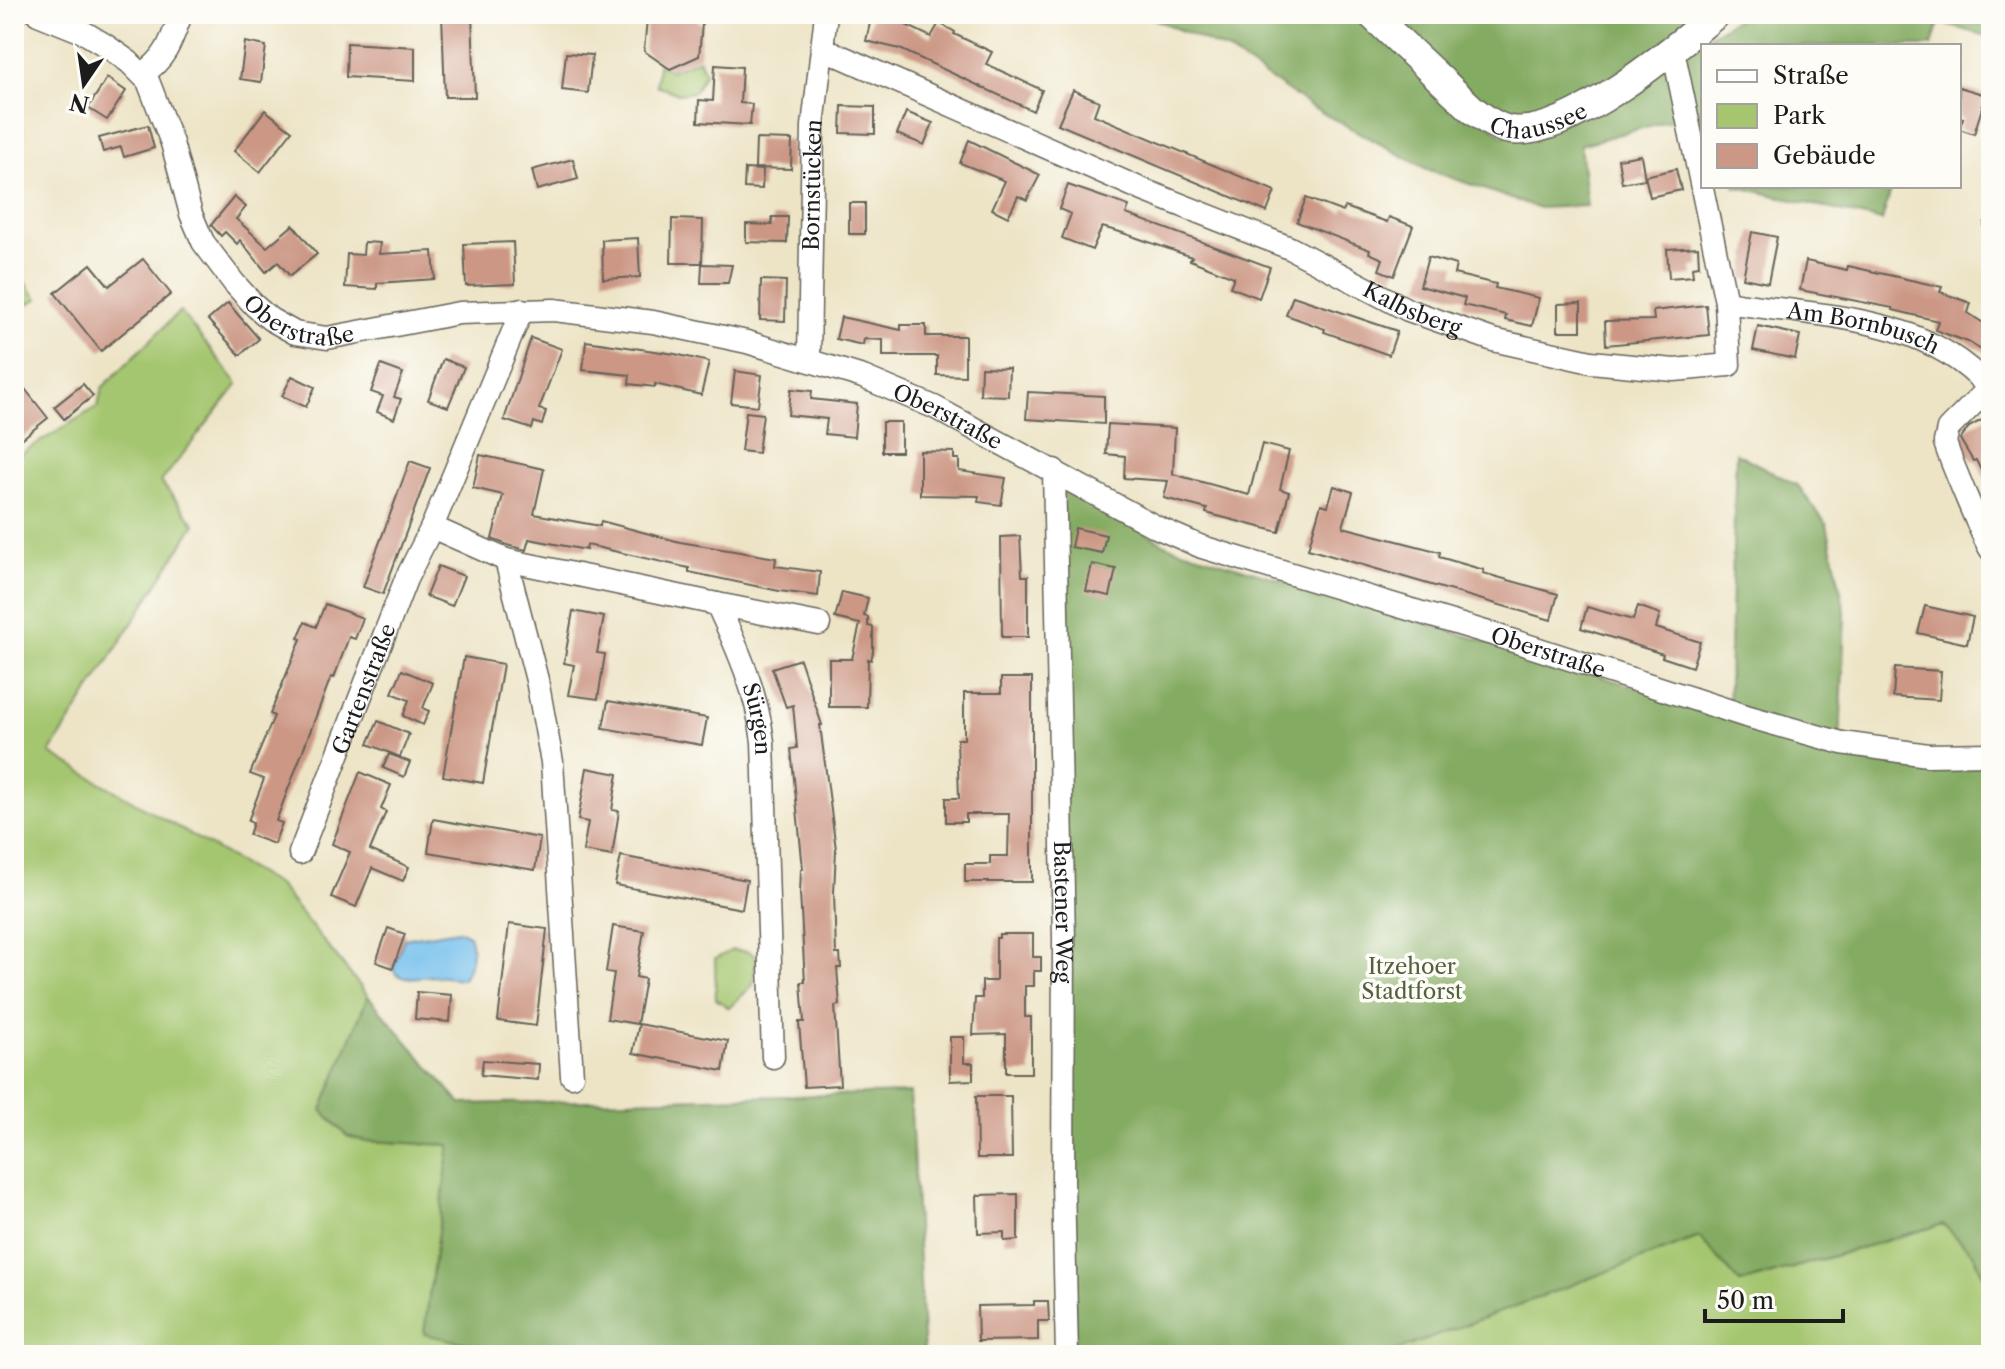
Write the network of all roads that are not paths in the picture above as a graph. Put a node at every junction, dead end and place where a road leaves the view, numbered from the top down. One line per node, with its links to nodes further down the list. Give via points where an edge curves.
1 (38, 14): 8 (street, Oberstraße, via 85,33)
2 (181, 14): 8 (street, via 164,56)
3 (826, 14): 6 (street, Bornstücken)
4 (1371, 14): 7 (street, Chaussee, via 1473,110 1513,130 1578,112)
5 (1716, 14): 7 (street, Chaussee)
6 (822, 48): 11 (street, Kalbsberg, via 1143,190 1290,248 1408,310 1493,340 1618,365 1674,370 1729,365); 13 (street, Bornstücken, via 813,126)
7 (1673, 50): 9 (street, Kalbsberg)
8 (142, 74): 12 (street, Oberstraße, via 154,92 203,242 255,306 282,327 327,338 459,313)
9 (1701, 183)
10 (1702, 188): 11 (street, Kalbsberg)
11 (1726, 302): 16 (street, Am Bornbusch, via 1912,334 1945,349 1977,374 1989,388 1948,429 1945,442)
12 (522, 310): 13 (street, Oberstraße, via 653,322); 15 (street)
13 (809, 359): 14 (street, Oberstraße, via 934,407)
14 (1054, 470): 20 (street, Oberstraße, via 1202,547 1746,716 1842,743 1928,755); 24 (street, Bastener Weg)
15 (432, 527): 17 (street); 21 (street, Gartenstraße, via 400,593)
16 (1991, 550)
17 (506, 560): 18 (street); 23 (street, via 552,762)
18 (717, 604): 19 (street); 22 (street, Sürgen, via 754,691 763,742)
19 (819, 624)
20 (1991, 754)
21 (300, 853)
22 (773, 1057)
23 (572, 1076)
24 (1067, 1355)

